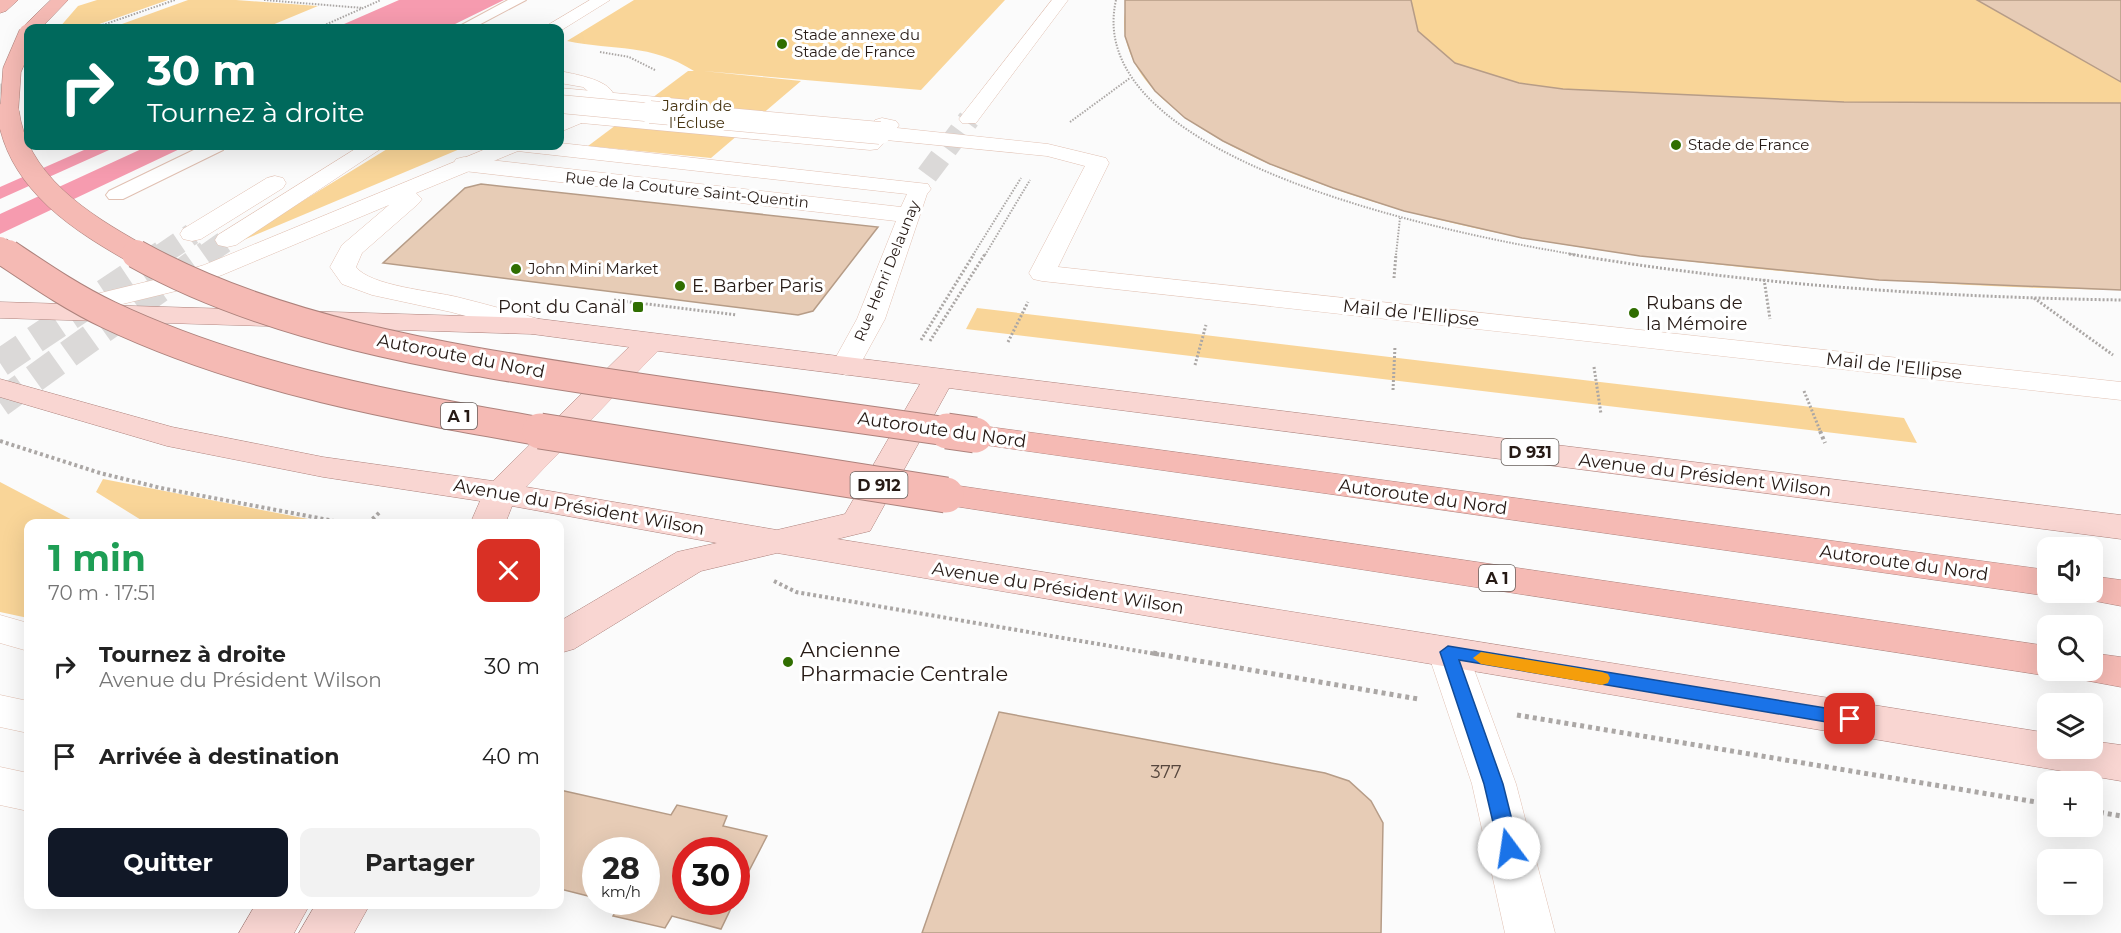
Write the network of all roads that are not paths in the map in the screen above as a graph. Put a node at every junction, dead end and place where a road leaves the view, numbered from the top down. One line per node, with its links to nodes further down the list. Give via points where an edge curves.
1 (10, 0): 6 (highway)
2 (60, 0): 7 (highway)
3 (519, 0): 8 (lane)
4 (602, 0): 9 (street)
5 (1060, 0): 15 (street)
6 (0, 8)
7 (36, 24)
8 (471, 24)
9 (559, 24)
10 (24, 39): 42 (highway, Autoroute du Nord, bridge, via 12,56 3,89 4,127 20,160 70,213 130,251 190,280 292,316 375,339 643,388)
11 (564, 78): 16 (street, via 589,83 603,93 603,107)
12 (564, 94): 17 (street, via 889,124)
13 (564, 104): 17 (street, Mail de l'Ellipse, bridge)
14 (564, 115): 17 (street, via 870,144)
15 (969, 119)
16 (564, 124)
17 (880, 134): 37 (street, Mail de l'Ellipse, via 1048,150 1098,163 1042,273)
18 (564, 149): 24 (street, Rue de la Couture Saint-Quentin)
19 (208, 150): 25 (lane)
20 (329, 150): 27 (street)
21 (368, 150): 28 (street)
22 (500, 150): 23 (street)
23 (458, 167): 26 (street, Rue de la Couture Saint-Quentin); 31 (street, via 213,270); 32 (street, via 405,202 351,250 344,261 347,273 381,289)
24 (923, 182): 26 (street, Rue Henri Delaunay)
25 (116, 195)
26 (910, 215): 34 (street, Rue Henri Delaunay, via 872,319)
27 (192, 234)
28 (227, 240)
29 (0, 248): 49 (highway, A 1, bridge, via 36,274 122,320 207,354 320,387 522,428)
30 (0, 310): 31 (main road, Avenue du Président Wilson)
31 (51, 314): 32 (main road, Avenue du Président Wilson)
32 (532, 326): 33 (main road, Avenue du Président Wilson)
33 (651, 341): 34 (main road, Avenue du Président Wilson); 38 (main road)
34 (846, 366): 35 (main road, Avenue du Président Wilson)
35 (939, 378): 40 (main road, Avenue du Président Wilson / D 931); 41 (main road, D 912, via 858,523)
36 (0, 388): 38 (main road, Avenue du Président Wilson, via 167,436 323,467)
37 (2121, 391)
38 (501, 493): 39 (main road); 41 (main road, Avenue du Président Wilson)
39 (489, 519)
40 (2121, 527)
41 (780, 542): 47 (main road, D 912, via 690,561); 48 (main road, Avenue du Président Wilson)
42 (2037, 581)
43 (2103, 591): 44 (highway)
44 (2121, 593)
45 (0, 629): 46 (street)
46 (24, 636)
47 (564, 637)
48 (1448, 652): 54 (main road, Avenue du Président Wilson); 61 (street, via 1494,784)
49 (2037, 659)
50 (2103, 670): 51 (highway)
51 (2121, 672)
52 (0, 711): 53 (street)
53 (24, 716)
54 (2121, 763)
55 (0, 786): 56 (street)
56 (24, 791)
57 (282, 909): 59 (main road)
58 (342, 909): 60 (main road)
59 (264, 933)
60 (324, 933)
61 (1530, 933)

